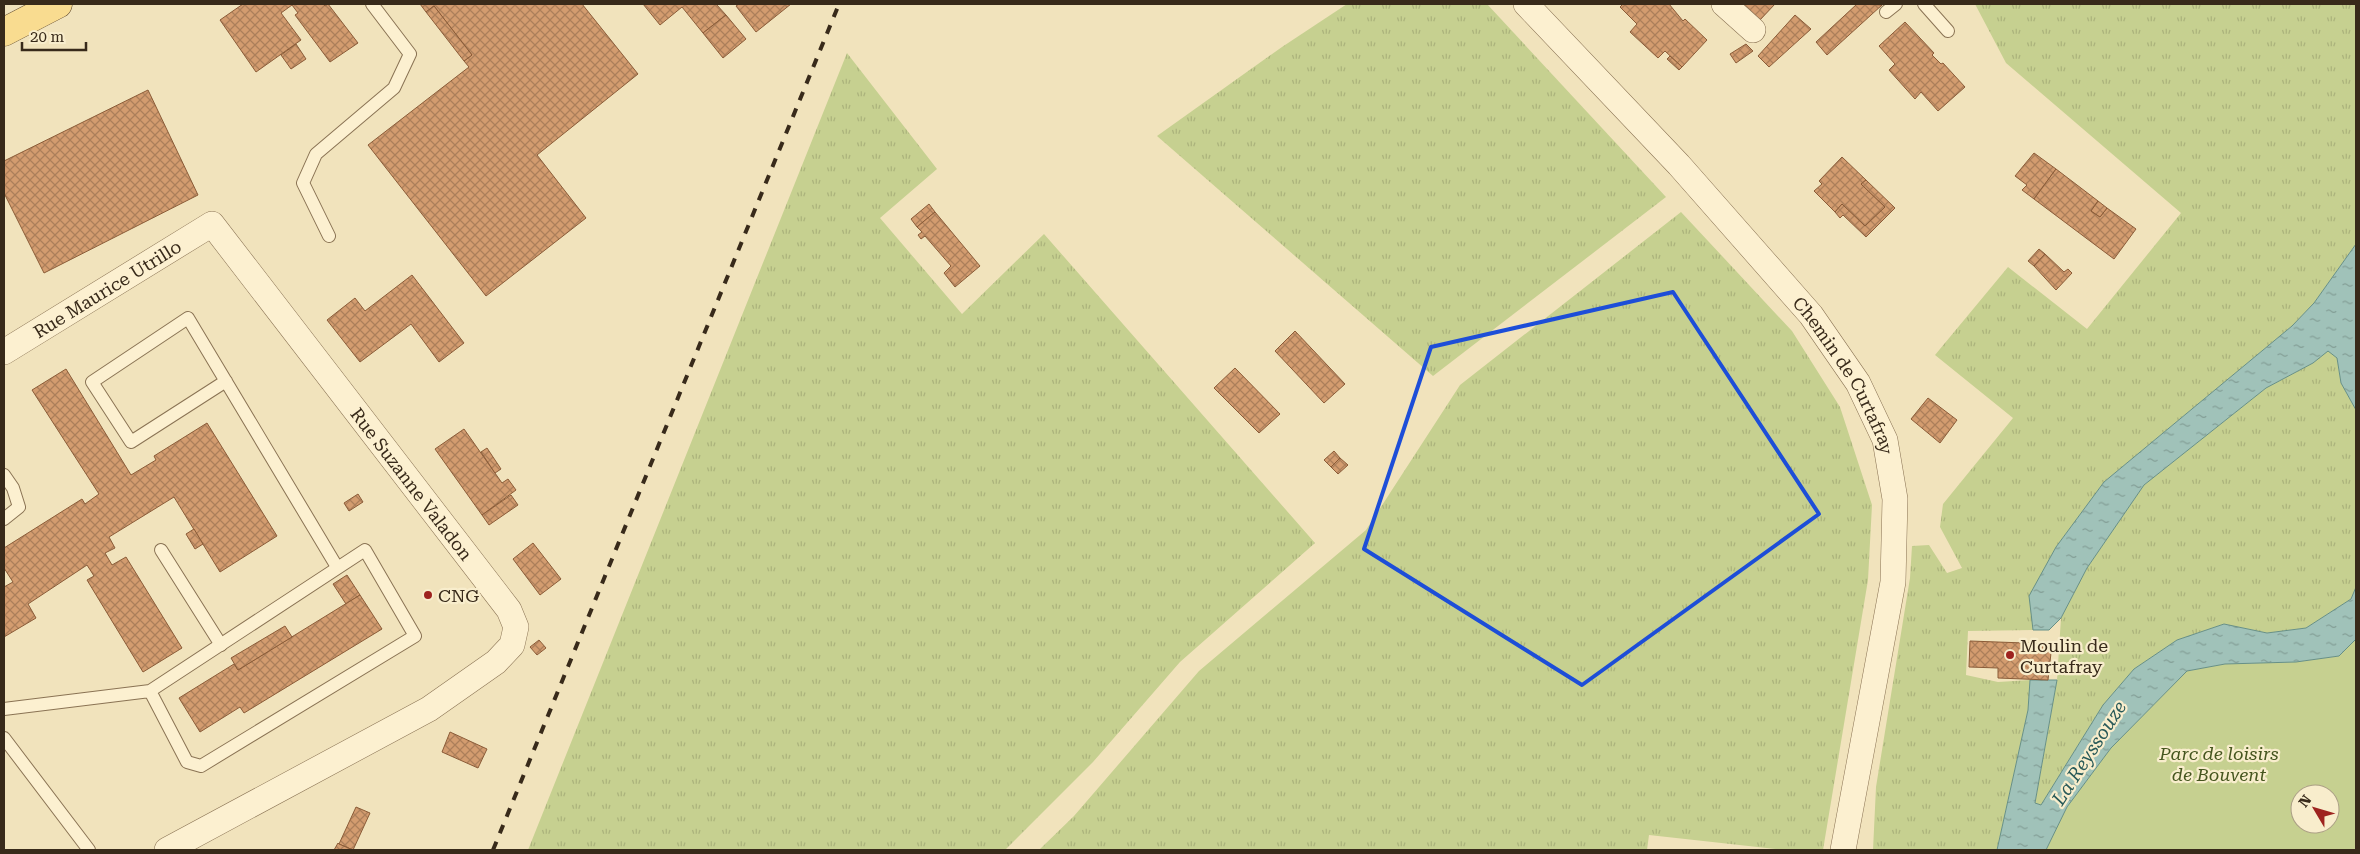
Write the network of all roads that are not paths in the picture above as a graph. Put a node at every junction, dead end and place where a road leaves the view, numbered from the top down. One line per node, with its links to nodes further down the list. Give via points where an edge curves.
1 (58, 4): 10 (main road)
2 (372, 4): 12 (lane, via 410,54 394,88 316,154 303,183)
3 (1526, 4): 25 (street, Chemin de Curtafray, via 1679,166 1811,316 1858,383 1885,440 1895,499 1893,582)
4 (1724, 4): 8 (street)
5 (1896, 4): 7 (lane)
6 (1924, 4): 9 (lane)
7 (1886, 12)
8 (1753, 30)
9 (1948, 31)
10 (4, 32)
11 (212, 224): 13 (street, Rue Maurice Utrillo); 24 (street, Rue Suzanne Valadon, via 509,610 516,627 512,645 496,662 429,709)
12 (329, 236)
13 (4, 352)
14 (226, 381): 14 (lane, via 188,318 92,382 131,442); 18 (lane)
15 (4, 476): 16 (lane, via 13,488 19,507)
16 (4, 519)
17 (162, 550): 19 (lane)
18 (337, 567): 19 (lane); 20 (lane, via 365,550 415,636 200,766 187,762)
19 (221, 645): 20 (lane)
20 (150, 691): 21 (lane)
21 (4, 709)
22 (4, 738): 23 (lane)
23 (89, 850)
24 (167, 850)
25 (1843, 850)

